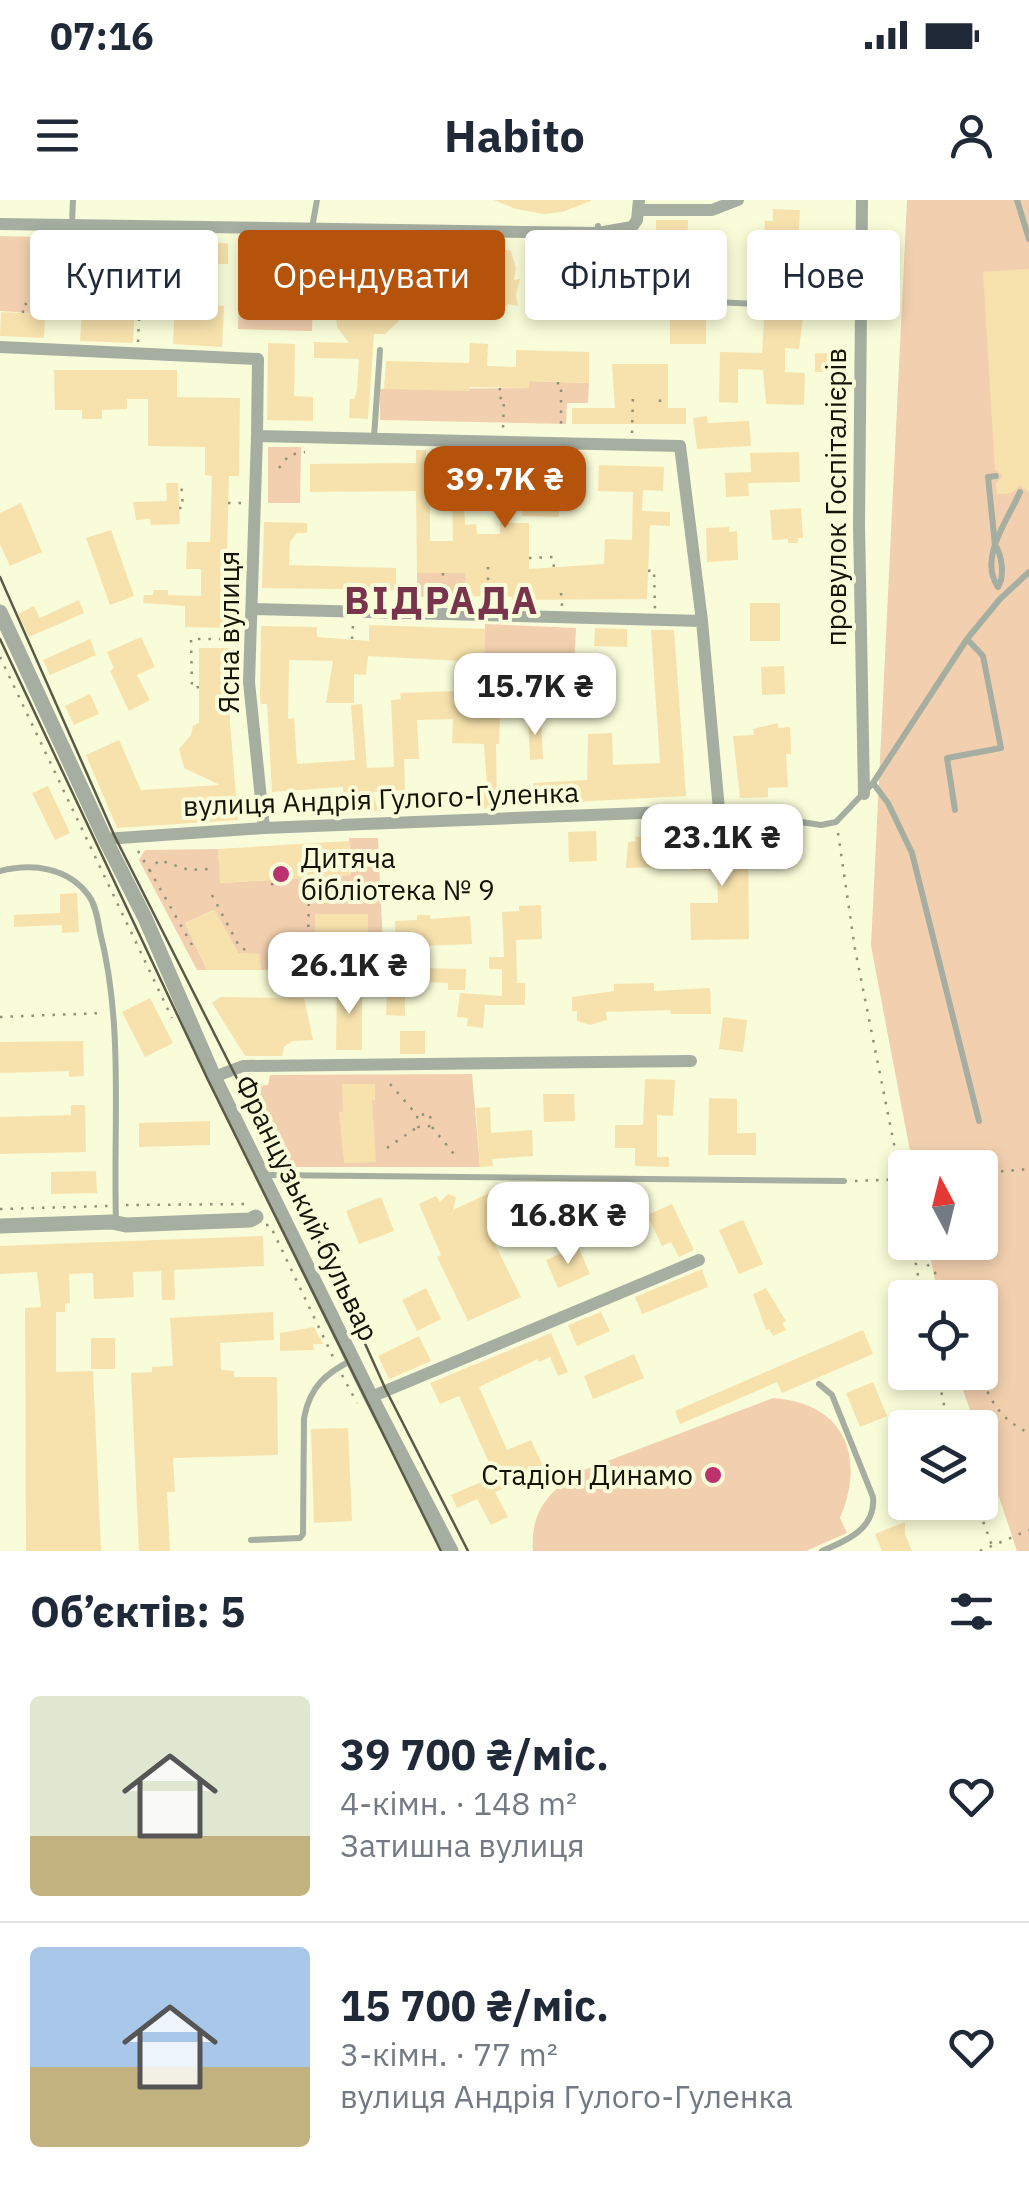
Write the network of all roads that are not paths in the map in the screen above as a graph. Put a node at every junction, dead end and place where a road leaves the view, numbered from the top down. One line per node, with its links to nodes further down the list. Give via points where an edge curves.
1 (74, 200): 8 (lane)
2 (318, 200): 9 (lane)
3 (738, 200): 6 (street, via 712,210)
4 (862, 200): 25 (street, провулок Госпіталієрів, via 859,526)
5 (1017, 200): 11 (lane)
6 (639, 205): 10 (street, via 632,228)
7 (0, 224): 8 (street)
8 (72, 225): 9 (street)
9 (312, 229): 10 (street)
10 (598, 230)
11 (1029, 239)
12 (0, 348): 14 (street, Ясна вулиця, via 258,359)
13 (380, 350): 15 (lane)
14 (257, 436): 15 (street); 21 (street, Ясна вулиця)
15 (374, 437): 23 (street, via 680,446)
16 (996, 476): 18 (lane, via 988,476)
17 (1020, 492): 18 (lane)
18 (995, 545): 20 (lane, via 990,552)
19 (1029, 572): 20 (lane)
20 (1000, 598): 24 (lane)
21 (253, 609): 23 (street); 28 (street, Ясна вулиця, via 249,682)
22 (0, 612): 29 (street, Французький бульвар)
23 (702, 621): 26 (street)
24 (967, 639): 25 (lane); 27 (lane, via 983,656 1001,748 946,758)
25 (868, 788): 26 (lane, via 836,822 821,825); 33 (lane, via 888,802 912,853)
26 (720, 810): 28 (street, вулиця Андрія Гулого-Гуленка, via 502,813)
27 (956, 810)
28 (264, 828): 29 (street, вулиця Андрія Гулого-Гуленка)
29 (105, 840): 32 (street, Французький бульвар)
30 (0, 872): 37 (lane, via 47,868 92,900 113,1013)
31 (691, 1061): 32 (street, via 244,1066)
32 (214, 1077): 34 (street, Французький бульвар)
33 (979, 1121)
34 (265, 1175): 35 (lane); 36 (street, Французький бульвар)
35 (844, 1181)
36 (283, 1215): 37 (street); 40 (street, Французький бульвар)
37 (116, 1223): 38 (street)
38 (0, 1226)
39 (699, 1260): 42 (street)
40 (354, 1360): 42 (street, Французький бульвар); 43 (lane, via 324,1374 307,1400 304,1534)
41 (819, 1384): 45 (lane, via 832,1394 874,1509 854,1538)
42 (371, 1397): 44 (street, Французький бульвар)
43 (251, 1540)
44 (451, 1551)
45 (822, 1551)

